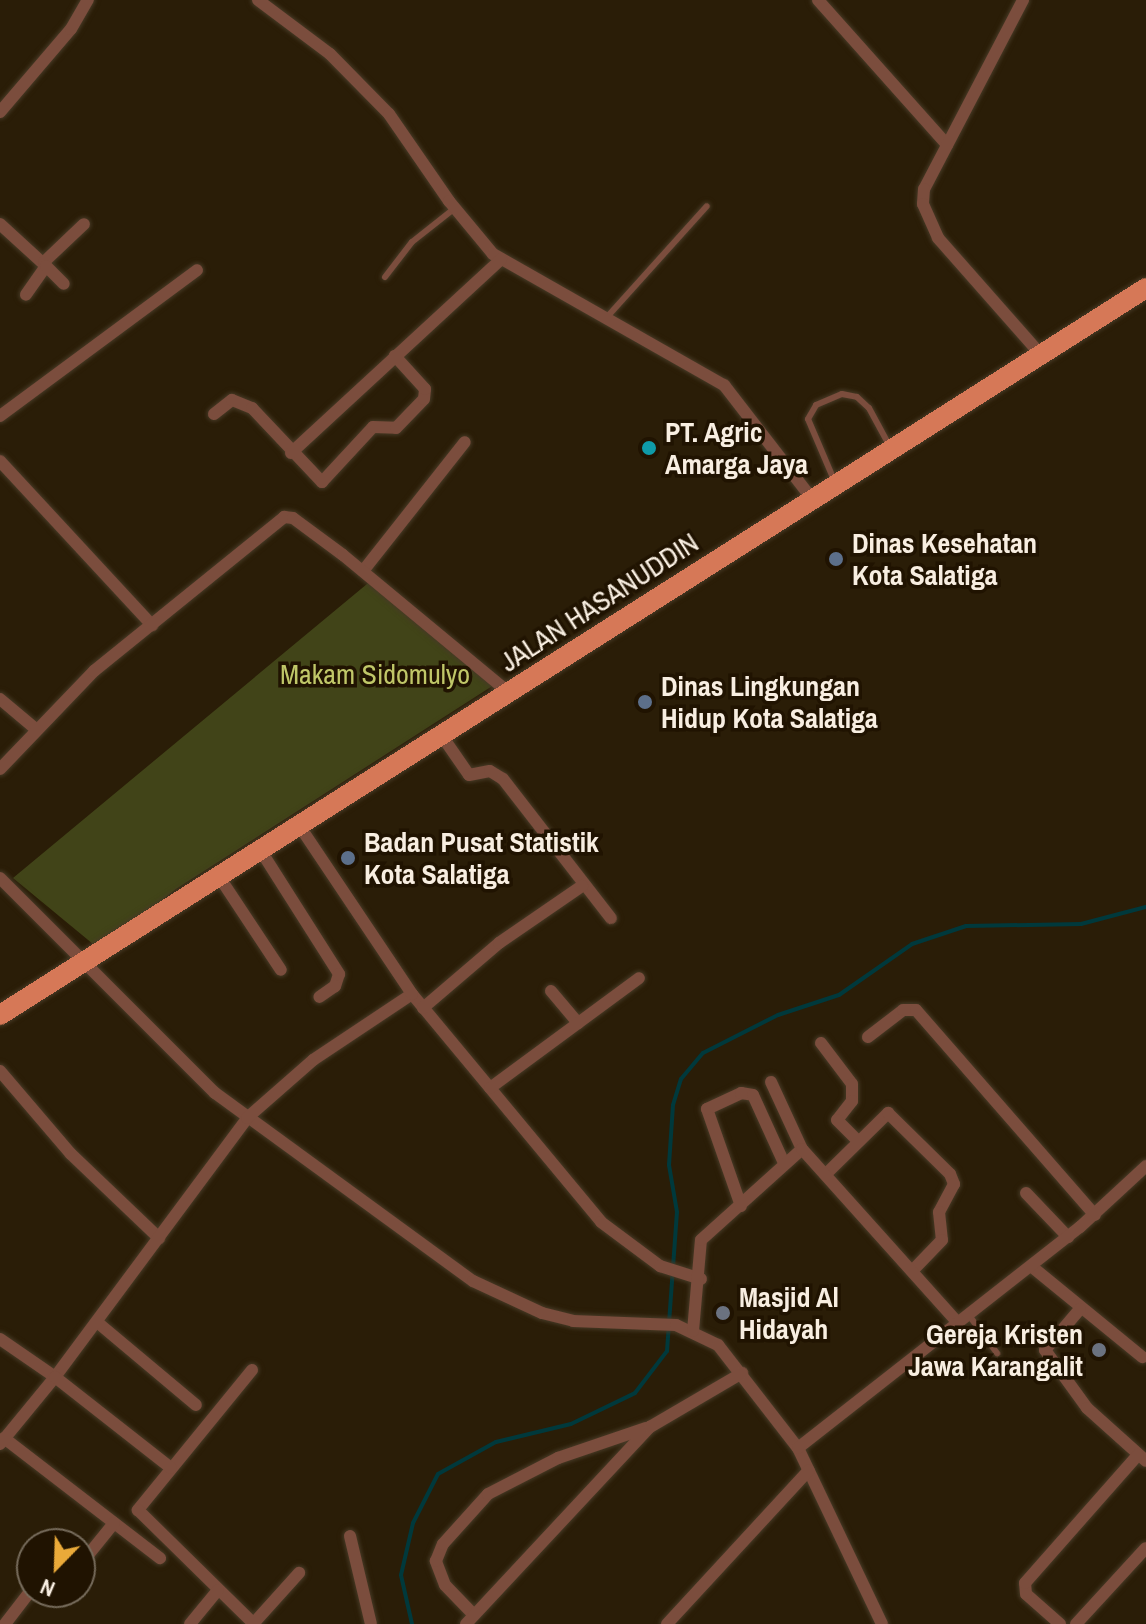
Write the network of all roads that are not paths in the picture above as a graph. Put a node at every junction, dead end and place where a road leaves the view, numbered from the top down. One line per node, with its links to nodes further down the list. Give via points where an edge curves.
1 (88, 0): 5 (street, via 71,29)
2 (258, 0): 8 (street, via 330,54 389,114)
3 (818, 0): 6 (street)
4 (1023, 0): 6 (street)
5 (0, 112)
6 (947, 145): 20 (street, via 924,189 929,225)
7 (707, 206): 18 (lane)
8 (455, 208): 11 (street); 14 (lane, via 412,242)
9 (0, 224): 12 (street)
10 (84, 224): 12 (street)
11 (501, 259): 18 (street); 19 (street)
12 (45, 264): 15 (street); 17 (street)
13 (197, 270): 22 (street)
14 (385, 277)
15 (64, 284)
16 (1146, 288): 20 (main road, JALAN HASANUDDIN)
17 (26, 295)
18 (605, 320): 28 (street, via 724,385)
19 (395, 356): 25 (street); 25 (street, via 425,389 417,408 396,428 373,427 322,482)
20 (1042, 356): 24 (main road, JALAN HASANUDDIN)
21 (214, 414): 25 (street, via 226,402 239,401 274,428)
22 (0, 416)
23 (465, 442): 29 (street)
24 (891, 449): 27 (main road, JALAN HASANUDDIN); 27 (lane, via 869,408 857,397 842,394 816,405 808,419)
25 (291, 453)
26 (1, 466): 30 (street)
27 (836, 484): 28 (main road, JALAN HASANUDDIN)
28 (812, 499): 31 (main road, JALAN HASANUDDIN)
29 (363, 571): 30 (street, via 293,518 284,517); 31 (street)
30 (152, 625): 33 (street, via 94,671)
31 (509, 693): 34 (main road, JALAN HASANUDDIN)
32 (0, 699): 33 (street)
33 (37, 730): 35 (street)
34 (442, 736): 36 (main road, JALAN HASANUDDIN); 40 (street, via 469,775 490,771 503,779)
35 (0, 769)
36 (300, 827): 37 (main road, JALAN HASANUDDIN); 46 (street)
37 (261, 851): 39 (main road, JALAN HASANUDDIN); 47 (street, via 339,974 335,986)
38 (0, 878): 42 (street)
39 (220, 878): 42 (main road, JALAN HASANUDDIN); 43 (street)
40 (582, 886): 41 (street); 48 (street, via 499,943)
41 (611, 918)
42 (83, 964): 49 (main road, JALAN HASANUDDIN); 56 (street)
43 (281, 970)
44 (639, 978): 50 (street)
45 (551, 991): 50 (street)
46 (412, 994): 48 (street); 56 (street, via 313,1060)
47 (319, 997)
48 (423, 1008): 55 (street)
49 (0, 1015)
50 (578, 1023): 55 (street)
51 (868, 1037): 64 (street, via 903,1010 916,1010)
52 (821, 1043): 57 (street, via 852,1084 852,1101 837,1120)
53 (0, 1071): 66 (street, via 71,1154)
54 (771, 1082): 58 (street)
55 (490, 1088): 69 (street, via 601,1222 660,1266)
56 (247, 1118): 66 (street); 73 (street, via 441,1260 504,1299 573,1321 652,1322)
57 (858, 1141): 61 (street); 68 (street, via 888,1113 950,1174 954,1184 939,1212 942,1240)
58 (802, 1149): 59 (street); 61 (street)
59 (784, 1163): 63 (street); 63 (street, via 753,1095 741,1093 707,1109)
60 (1146, 1166): 64 (street)
61 (827, 1173): 68 (street)
62 (1026, 1193): 65 (street)
63 (741, 1206): 69 (street, via 701,1240)
64 (1095, 1215): 65 (street)
65 (1068, 1237): 67 (street)
66 (159, 1238): 72 (street)
67 (1031, 1266): 70 (street); 71 (street)
68 (913, 1270): 71 (street)
69 (701, 1279): 73 (street)
70 (1080, 1309): 76 (street); 84 (street, via 1045,1350 1087,1408)
71 (962, 1318): 75 (lane); 83 (street)
72 (97, 1322): 79 (street); 80 (street)
73 (693, 1331): 78 (street, via 718,1345)
74 (0, 1339): 79 (street)
75 (997, 1353)
76 (1142, 1357)
77 (252, 1370): 85 (street)
78 (742, 1373): 81 (street); 83 (street)
79 (55, 1377): 82 (street); 85 (street)
80 (196, 1405)
81 (650, 1427): 95 (street, via 487,1607); 95 (street, via 558,1458 488,1494 443,1544 436,1561 445,1585)
82 (2, 1441): 87 (street)
83 (798, 1448): 86 (street)
84 (1142, 1458): 102 (street, via 1025,1583 1026,1594)
85 (171, 1468): 93 (street, via 138,1510)
86 (809, 1470): 100 (street); 101 (street)
87 (114, 1523): 89 (street); 91 (street)
88 (350, 1536): 99 (street)
89 (96, 1545)
90 (1146, 1548): 103 (street)
91 (160, 1558)
92 (299, 1573): 98 (street)
93 (218, 1590): 97 (street); 98 (street)
94 (17, 1608): 96 (street)
95 (470, 1619)
96 (5, 1624)
97 (190, 1624)
98 (253, 1624)
99 (371, 1624)
100 (667, 1624)
101 (882, 1624)
102 (1060, 1624)
103 (1076, 1624)

